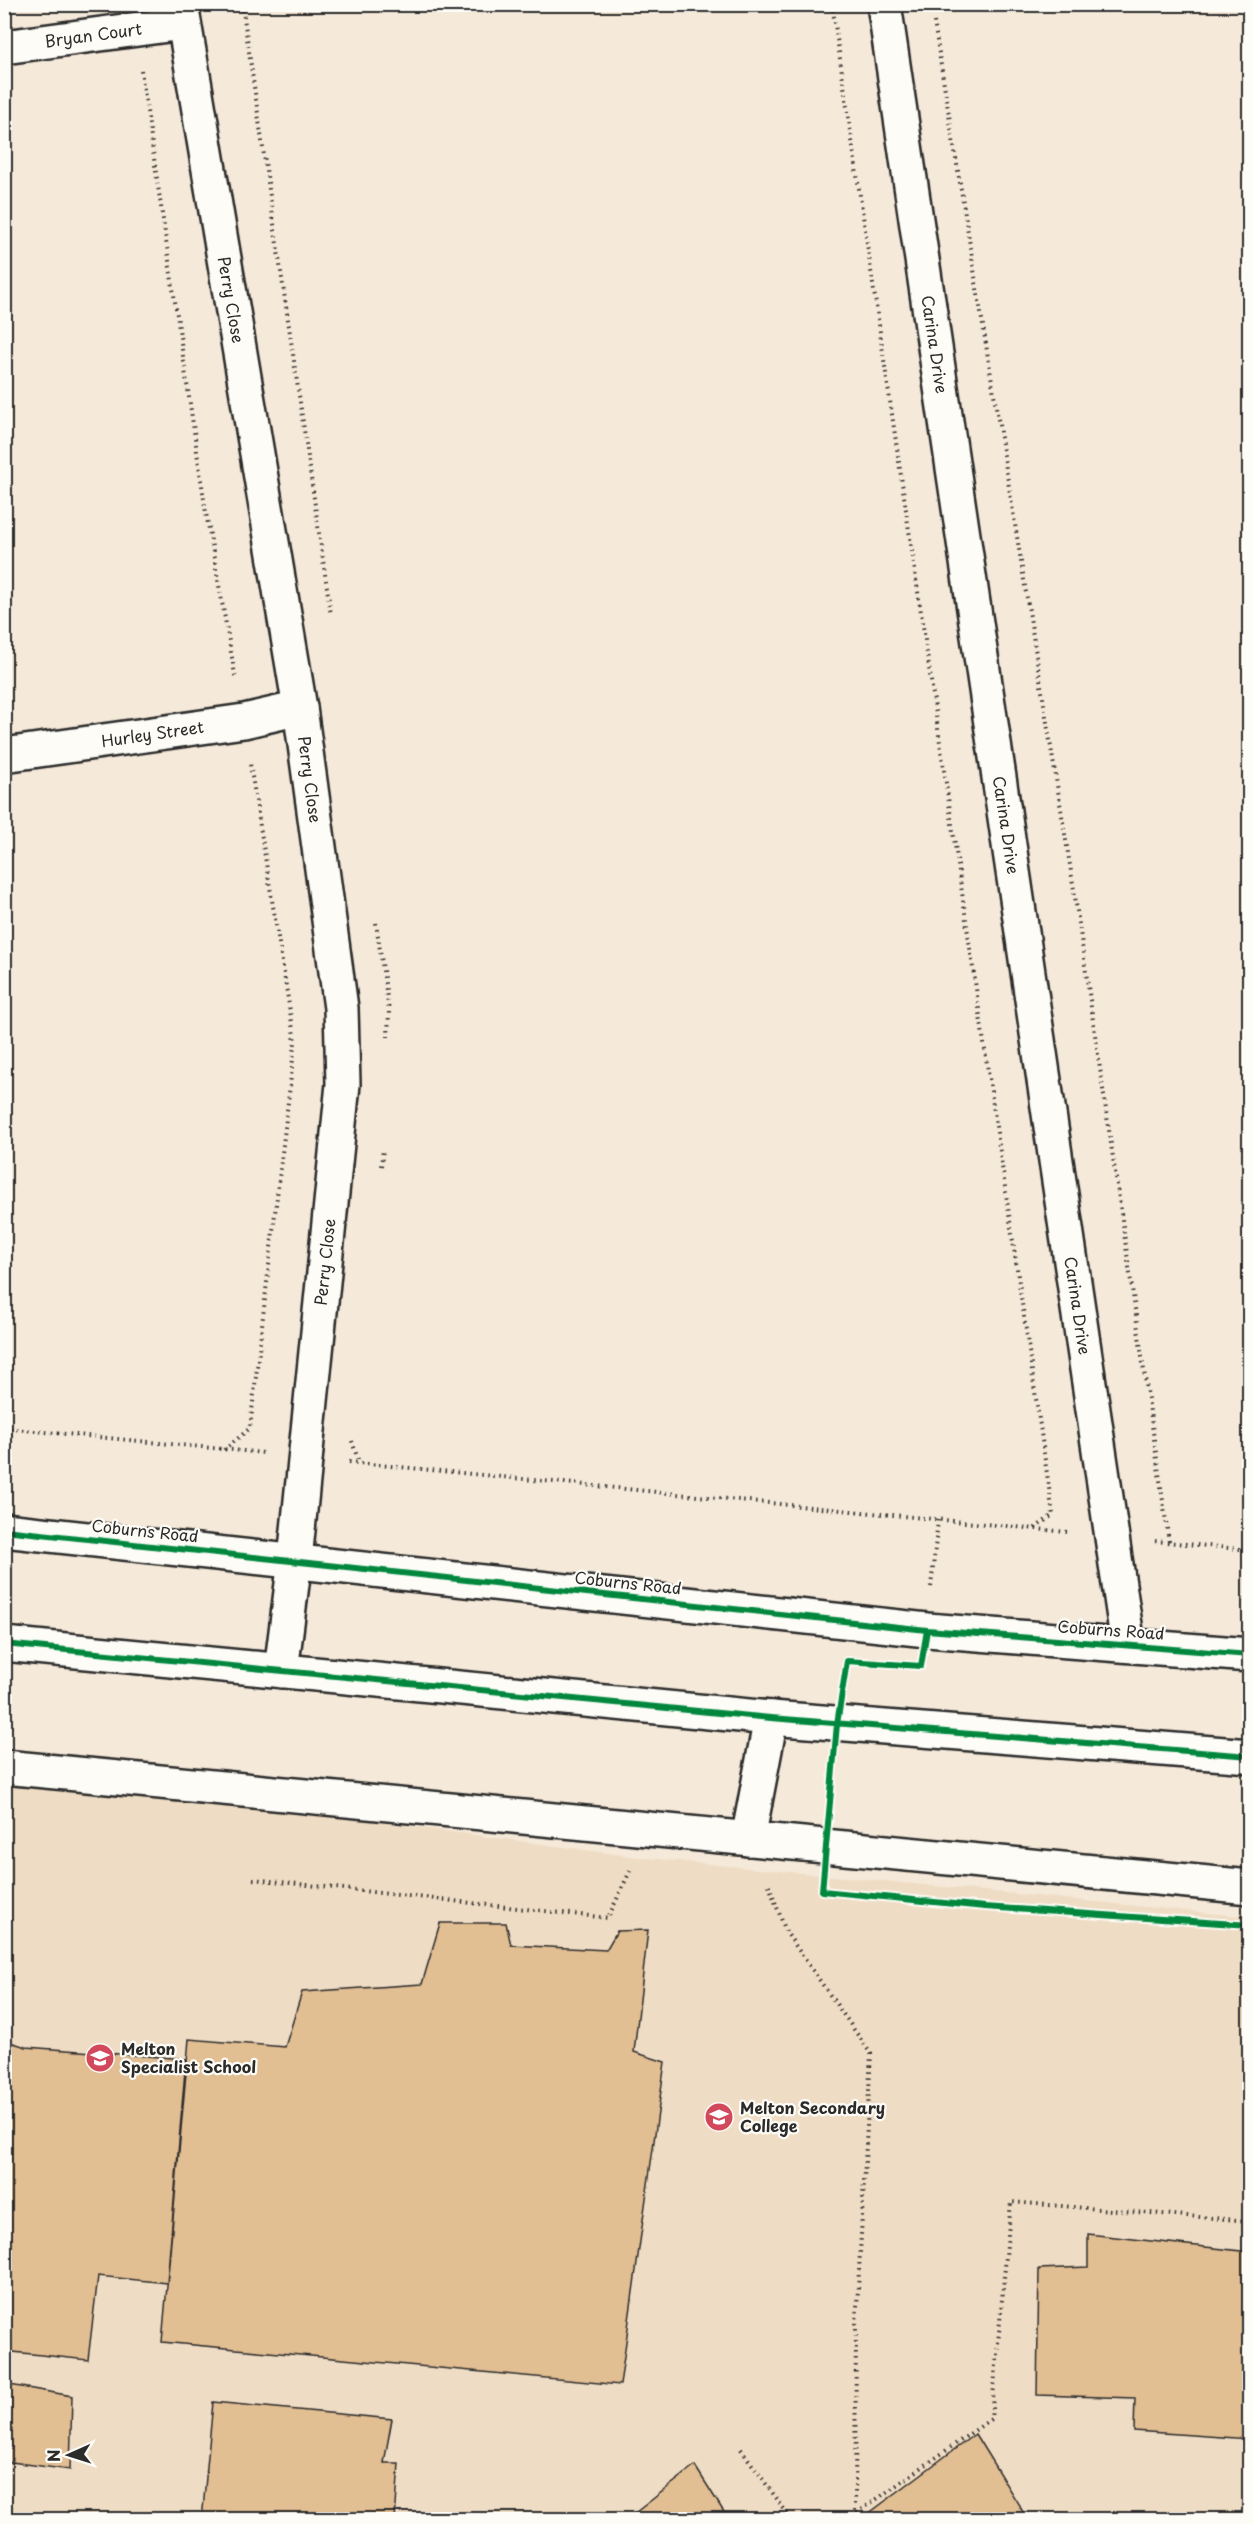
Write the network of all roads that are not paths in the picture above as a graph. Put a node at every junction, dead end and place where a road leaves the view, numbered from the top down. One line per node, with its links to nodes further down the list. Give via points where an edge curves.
1 (884, 4): 9 (street, Carina Drive)
2 (182, 14): 3 (street, Bryan Court); 4 (street, Perry Close)
3 (4, 47)
4 (300, 708): 5 (street, Hurley Street, via 244,721); 7 (street, Perry Close, via 341,1008 343,1084)
5 (4, 755)
6 (4, 1530): 7 (street, Coburns Road)
7 (295, 1560): 9 (street, Coburns Road, via 927,1630); 11 (street, Perry Close)
8 (4, 1644): 11 (street)
9 (1128, 1645): 10 (street, Coburns Road)
10 (1250, 1655)
11 (281, 1671): 12 (street)
12 (771, 1718): 13 (street); 15 (street)
13 (1250, 1756)
14 (4, 1767): 15 (street)
15 (748, 1839): 16 (street)
16 (1250, 1887)

